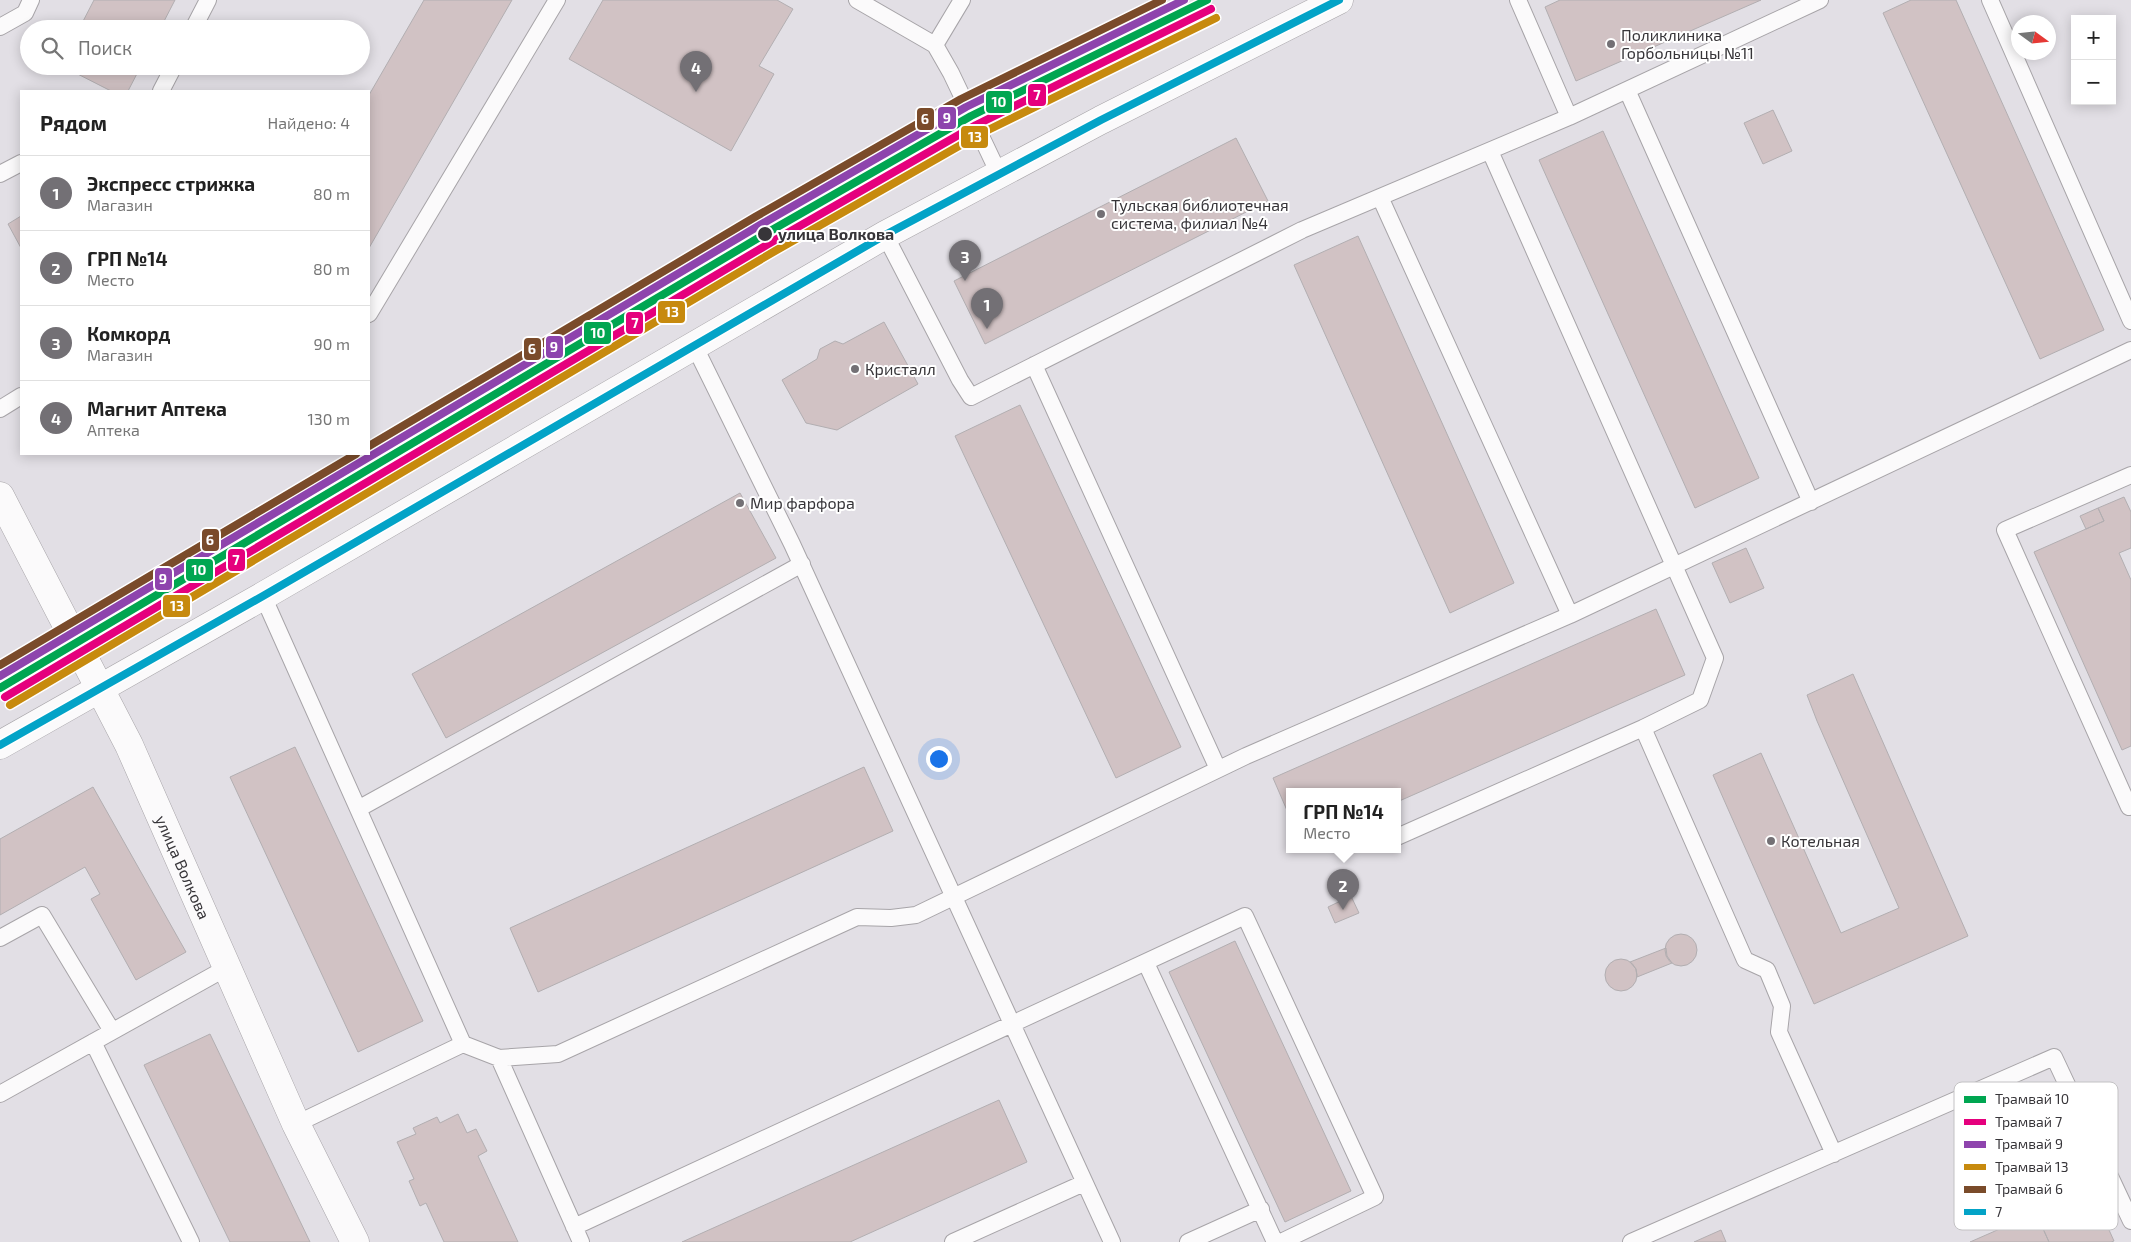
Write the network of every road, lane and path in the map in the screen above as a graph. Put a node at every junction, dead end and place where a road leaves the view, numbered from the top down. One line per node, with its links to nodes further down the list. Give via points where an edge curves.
1 (31, 0): 11 (lane, via 25,13)
2 (208, 0): 10 (lane)
3 (557, 0): 23 (lane)
4 (857, 0): 12 (lane)
5 (962, 0): 12 (lane)
6 (1339, 0): 20 (main road)
7 (1518, 0): 16 (lane)
8 (1820, 0): 15 (lane)
9 (1990, 0): 24 (lane)
10 (198, 20)
11 (0, 28)
12 (936, 45): 20 (lane)
13 (169, 75): 14 (lane)
14 (162, 90)
15 (1627, 90): 16 (lane); 32 (lane)
16 (1569, 117): 17 (lane)
17 (1490, 151): 21 (lane); 34 (lane)
18 (20, 164): 19 (lane)
19 (0, 174)
20 (1000, 174): 22 (main road)
21 (1380, 197): 27 (lane, via 1302,230); 36 (lane)
22 (885, 235): 25 (main road); 27 (lane, via 971,397)
23 (370, 312)
24 (2131, 321)
25 (694, 345): 33 (lane); 35 (main road)
26 (2131, 350): 32 (lane)
27 (1034, 365): 40 (lane)
28 (20, 397): 29 (lane)
29 (0, 409)
30 (2131, 475): 41 (lane, via 2005,530)
31 (0, 496): 37 (main road, улица Волкова)
32 (1811, 502): 34 (lane)
33 (802, 564): 42 (lane); 44 (lane)
34 (1675, 566): 36 (lane); 38 (lane, via 1715,658 1700,700)
35 (263, 596): 37 (main road); 42 (lane)
36 (1570, 615): 40 (lane)
37 (99, 688): 39 (main road); 47 (main road, улица Волкова, via 129,745)
38 (1643, 728): 43 (lane); 58 (lane, via 1745,960 1767,970 1782,1006 1779,1032)
39 (0, 745)
40 (1218, 769): 44 (lane)
41 (2131, 806)
42 (358, 809): 51 (lane)
43 (1401, 835)
44 (953, 895): 48 (lane); 52 (lane, via 916,915 857,917 558,1054)
45 (0, 938): 49 (lane, via 42,915)
46 (1146, 963): 48 (lane); 61 (lane); 71 (lane, via 1245,916 1374,1197)
47 (228, 966): 49 (lane); 57 (main road, улица Волкова)
48 (1012, 1025): 59 (lane); 63 (lane)
49 (112, 1031): 50 (lane)
50 (93, 1042): 55 (lane); 64 (lane)
51 (462, 1044): 52 (lane); 57 (lane)
52 (500, 1058): 63 (lane)
53 (1997, 1082): 54 (lane, via 2054,1057)
54 (2066, 1082)
55 (0, 1094)
56 (1954, 1101): 58 (lane)
57 (296, 1124): 65 (main road, улица Волкова)
58 (1834, 1154): 72 (lane)
59 (1084, 1183): 67 (lane); 68 (lane)
60 (2118, 1193): 62 (lane)
61 (1261, 1209): 69 (lane); 70 (lane)
62 (2131, 1221)
63 (574, 1227): 66 (lane)
64 (192, 1242)
65 (355, 1242)
66 (581, 1242)
67 (953, 1242)
68 (1112, 1242)
69 (1188, 1242)
70 (1275, 1242)
71 (1281, 1242)
72 (1631, 1242)

